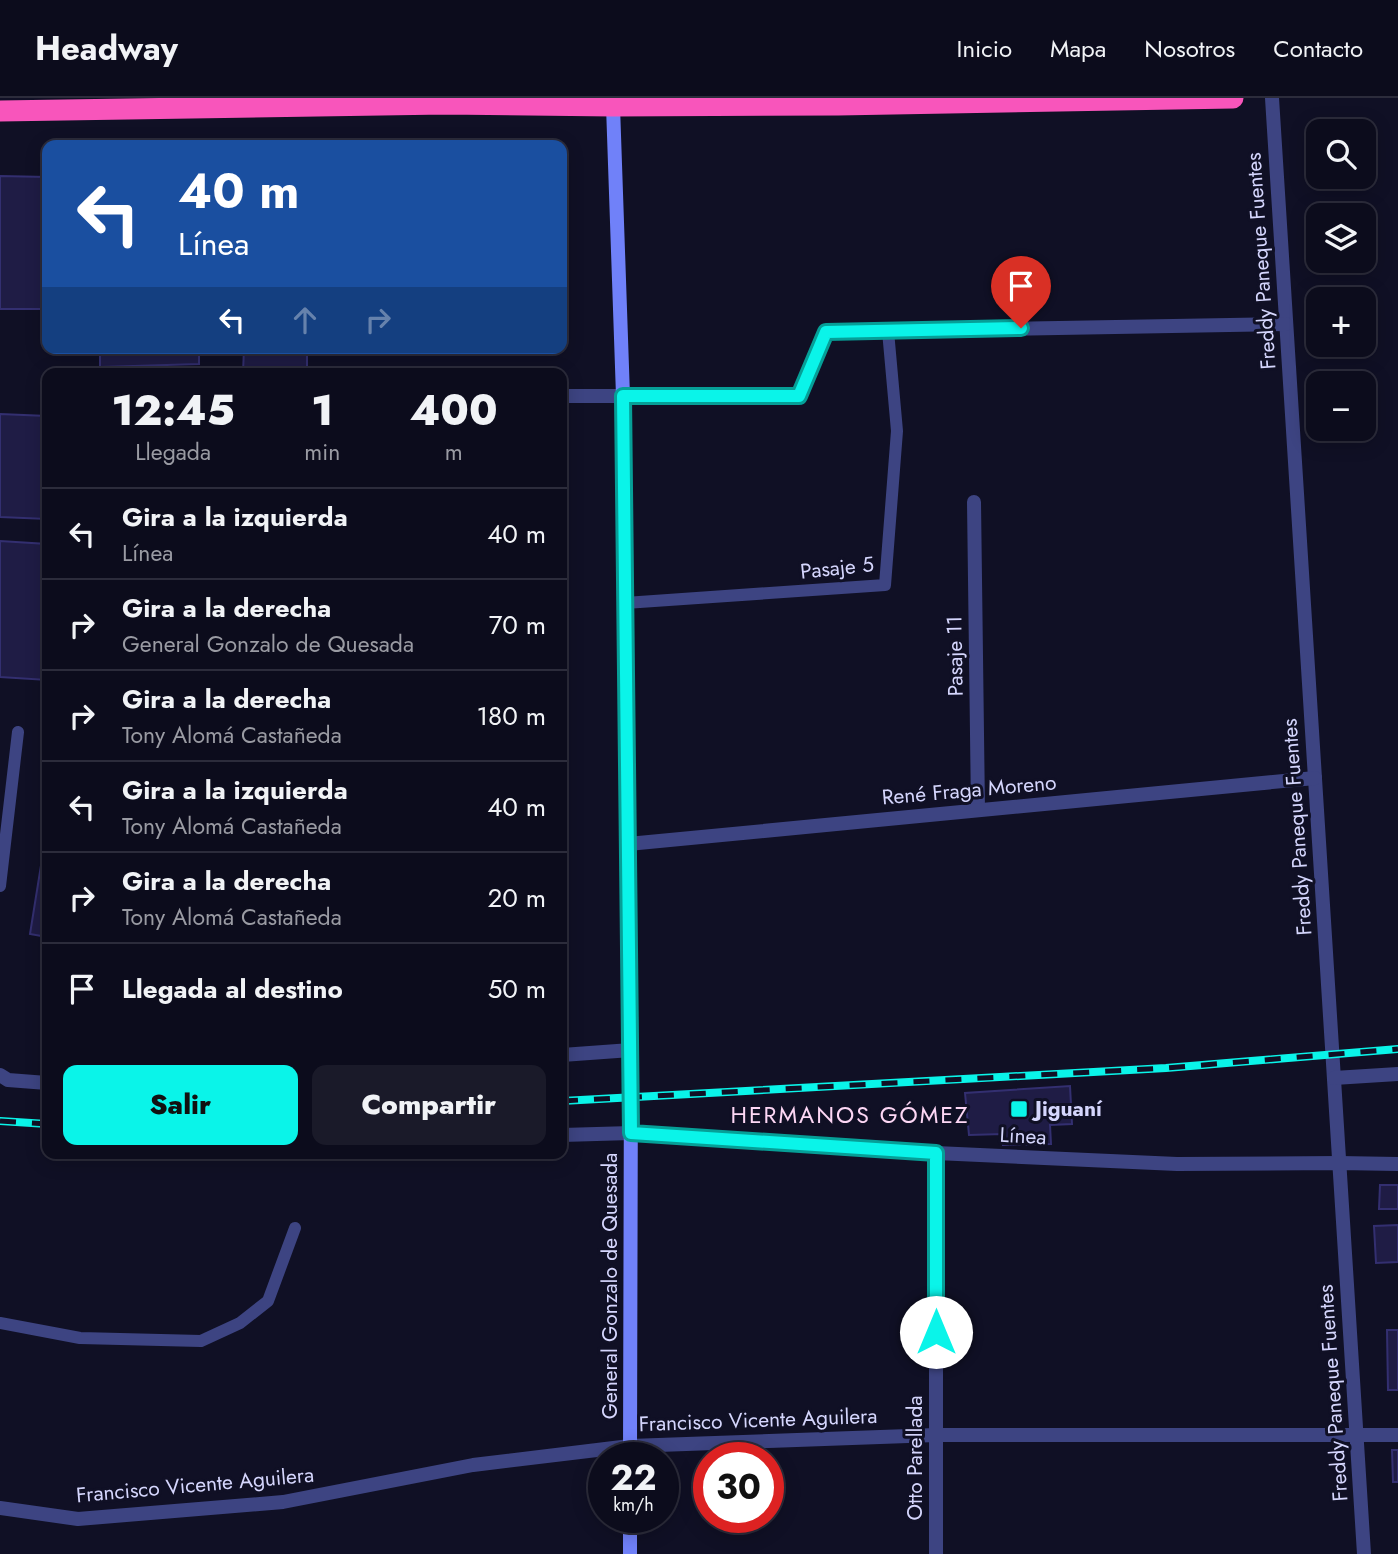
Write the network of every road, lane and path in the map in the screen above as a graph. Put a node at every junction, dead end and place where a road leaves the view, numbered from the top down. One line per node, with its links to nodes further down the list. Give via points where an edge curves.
1 (1233, 98): 4 (highway)
2 (1272, 98): 7 (street, Freddy Paneque Fuentes)
3 (444, 101): 5 (highway); 6 (highway)
4 (837, 101): 5 (highway)
5 (613, 106): 10 (street, General Gonzalo de Quesada)
6 (0, 111)
7 (1286, 324): 8 (street); 14 (street, Freddy Paneque Fuentes)
8 (888, 331): 10 (street, via 826,332 799,396); 12 (lane, Pasaje 5, via 897,431 885,585)
9 (567, 396): 10 (street)
10 (623, 396): 12 (street, General Gonzalo de Quesada)
11 (974, 502): 15 (street, Pasaje 11)
12 (625, 603): 16 (street, General Gonzalo de Quesada)
13 (18, 732): 17 (lane)
14 (1315, 778): 15 (street, René Fraga Moreno); 22 (street, Freddy Paneque Fuentes)
15 (978, 810): 16 (street, René Fraga Moreno)
16 (628, 844): 18 (street, General Gonzalo de Quesada)
17 (0, 886)
18 (631, 1050): 19 (street); 24 (street, General Gonzalo de Quesada)
19 (567, 1055)
20 (1398, 1074): 22 (street)
21 (0, 1075): 23 (street)
22 (1334, 1078): 27 (street, Freddy Paneque Fuentes)
23 (42, 1083)
24 (631, 1133): 25 (street, Línea); 26 (street, Línea); 34 (street, General Gonzalo de Quesada)
25 (567, 1135)
26 (936, 1153): 27 (street, Línea, via 1177,1164); 31 (street, Otto Parellada)
27 (1339, 1163): 28 (street, Línea); 32 (street, Freddy Paneque Fuentes)
28 (1398, 1164)
29 (295, 1228): 30 (lane, via 268,1301 240,1323 201,1340 80,1338)
30 (0, 1323)
31 (936, 1435): 32 (street, Francisco Vicente Aguilera); 35 (street, Francisco Vicente Aguilera); 40 (street, Otto Parellada)
32 (1356, 1435): 33 (street, Francisco Vicente Aguilera); 41 (street, Freddy Paneque Fuentes)
33 (1398, 1435)
34 (630, 1442)
35 (679, 1449)
36 (588, 1455): 37 (street, Francisco Vicente Aguilera, via 473,1465 283,1502 78,1519)
37 (0, 1508)
38 (630, 1533): 39 (street)
39 (630, 1554)
40 (936, 1554)
41 (1364, 1554)

